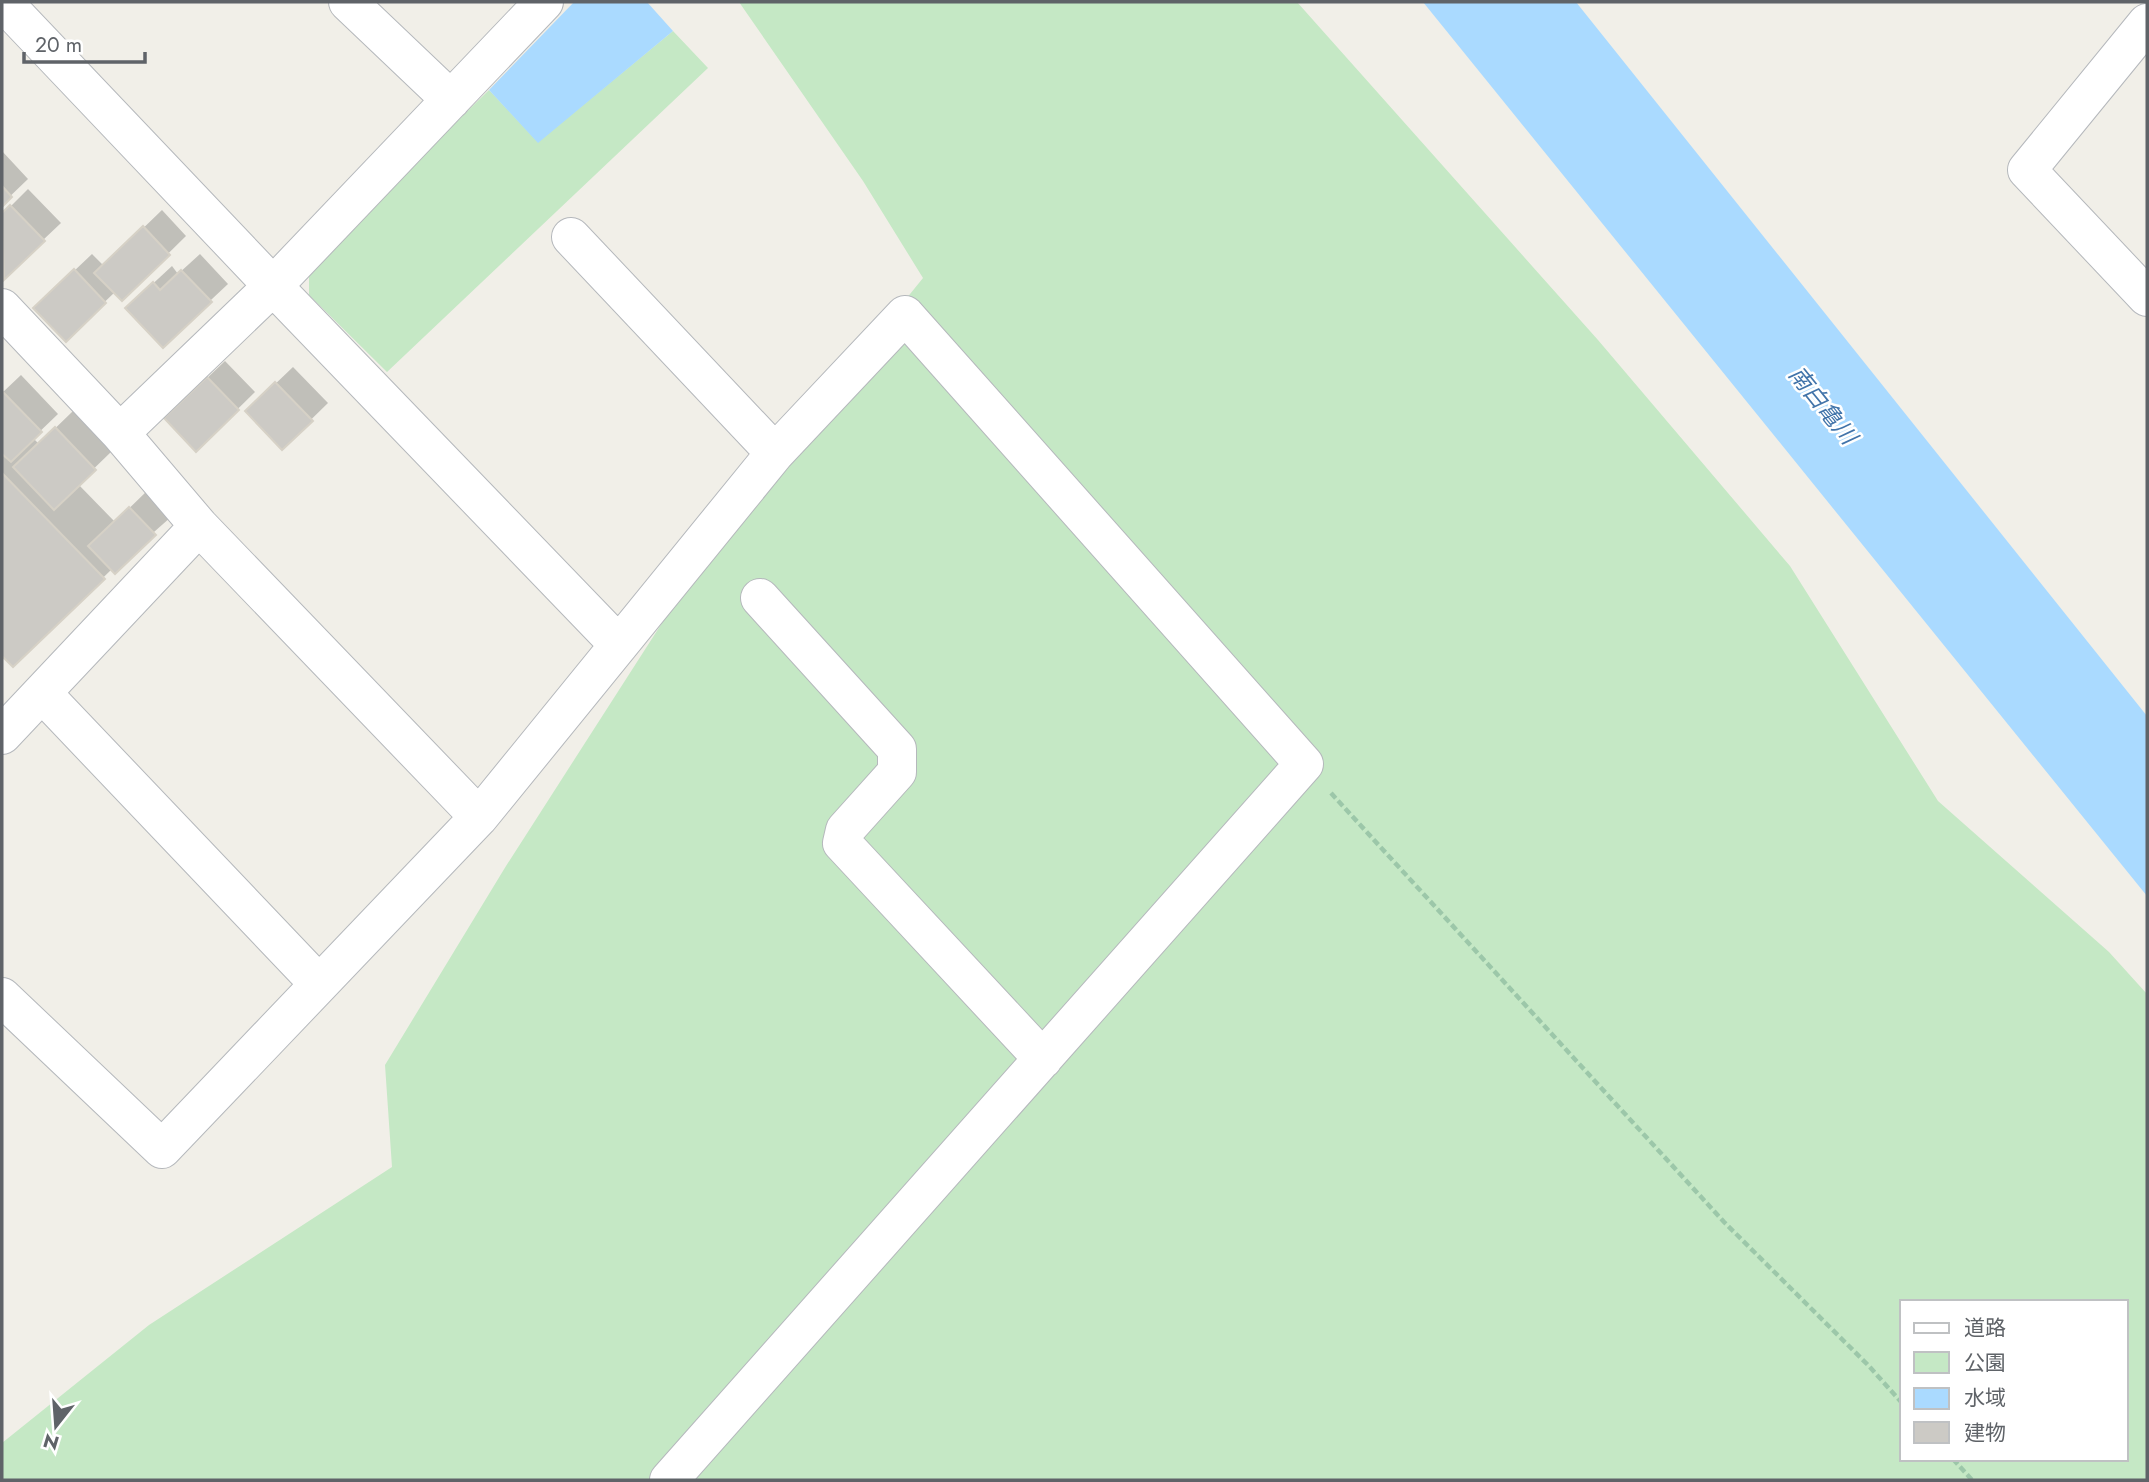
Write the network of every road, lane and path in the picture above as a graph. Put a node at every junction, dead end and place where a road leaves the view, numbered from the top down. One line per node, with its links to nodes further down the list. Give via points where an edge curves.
1 (3, 2): 7 (street)
2 (348, 2): 5 (street)
3 (544, 2): 5 (street)
4 (2147, 23): 8 (street, via 2027,170)
5 (451, 100): 7 (street)
6 (571, 237): 11 (street)
7 (272, 286): 10 (street); 14 (street)
8 (2147, 297)
9 (2, 308): 10 (street)
10 (120, 433): 12 (street)
11 (775, 453): 14 (street); 17 (street, via 905,316)
12 (199, 526): 15 (street); 18 (street)
13 (760, 598): 21 (street, via 897,749 897,772 845,831 842,843)
14 (619, 645): 18 (street)
15 (42, 693): 16 (street); 19 (street)
16 (2, 735)
17 (1304, 764): 21 (street); 22 (path, via 1724,1222)
18 (479, 817): 19 (street)
19 (320, 984): 20 (street, via 162,1149)
20 (2, 997)
21 (1043, 1059): 24 (street)
22 (1900, 1401)
23 (1955, 1461): 25 (path)
24 (669, 1480)
25 (1972, 1480)

